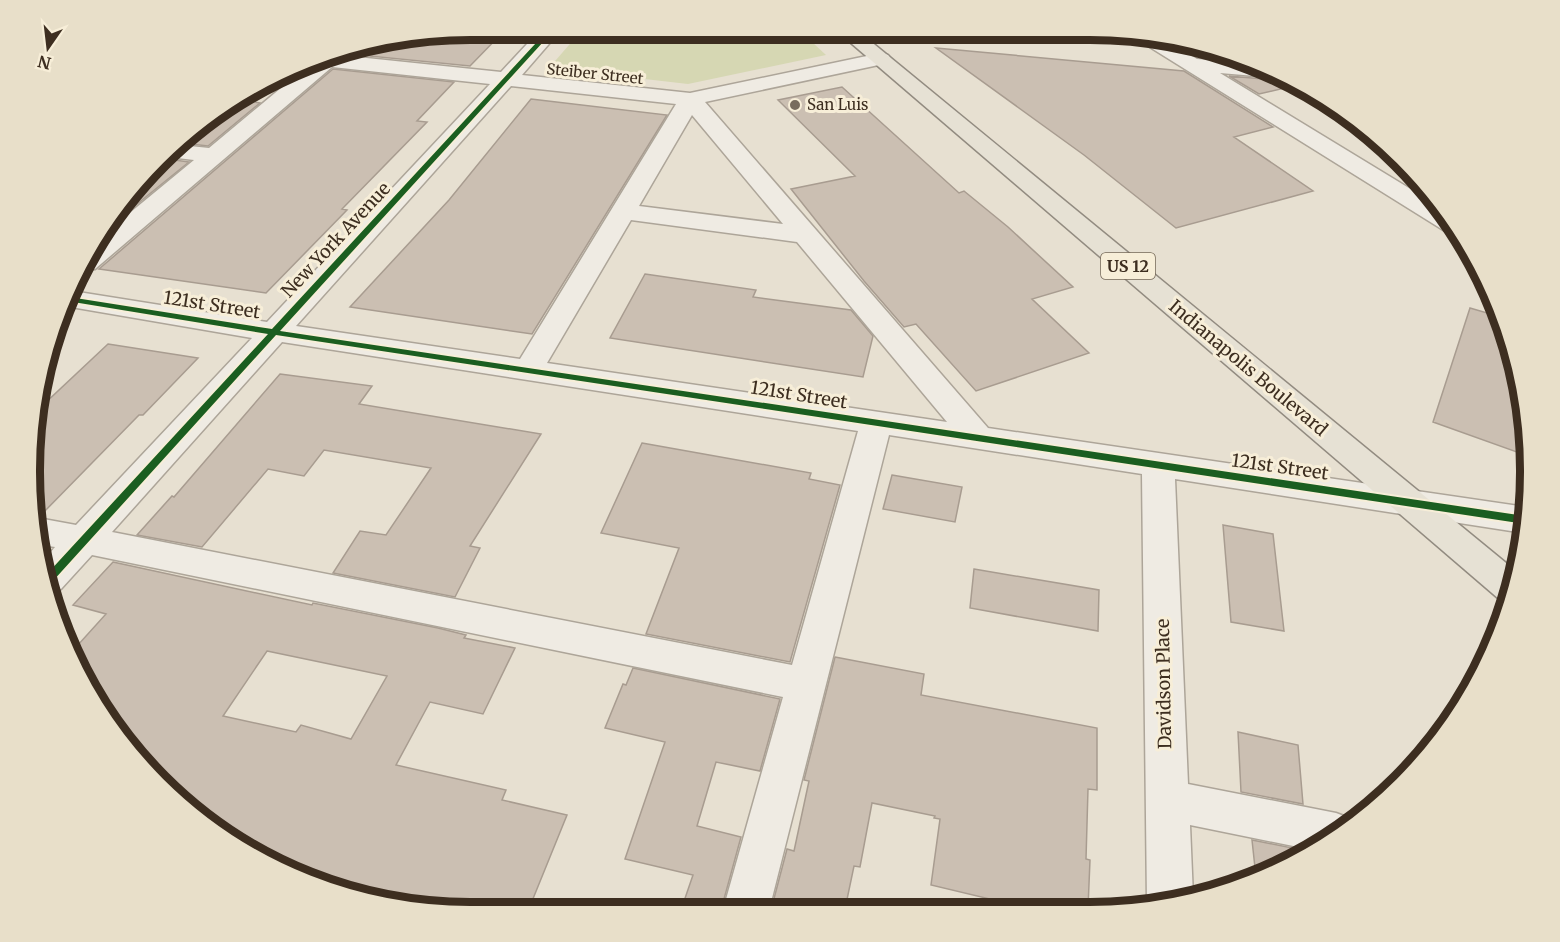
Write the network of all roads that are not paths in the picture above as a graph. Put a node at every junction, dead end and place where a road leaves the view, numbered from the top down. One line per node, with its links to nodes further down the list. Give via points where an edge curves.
1 (542, 40): 9 (street, New York Avenue)
2 (858, 40): 4 (main road, Indianapolis Boulevard / US 12)
3 (1163, 47): 6 (street)
4 (881, 59): 10 (street, Steiber Street); 25 (main road, Indianapolis Boulevard / US 12)
5 (338, 62): 9 (street, Steiber Street)
6 (1190, 64): 7 (street); 13 (street)
7 (1243, 69)
8 (310, 72): 12 (street)
9 (506, 80): 10 (street, Steiber Street); 20 (street, New York Avenue)
10 (690, 99): 15 (street); 17 (street)
11 (182, 152): 12 (street)
12 (214, 156): 18 (street)
13 (1377, 179): 14 (street); 16 (street)
14 (1409, 183)
15 (623, 211): 17 (street); 21 (street)
16 (1435, 214)
17 (806, 235): 23 (street)
18 (102, 250)
19 (76, 300): 20 (street, 121st Street)
20 (273, 332): 21 (street, 121st Street); 28 (street, New York Avenue)
21 (528, 371): 22 (street, 121st Street)
22 (876, 423): 23 (street, 121st Street); 31 (street)
23 (979, 439): 24 (street, 121st Street)
24 (1158, 466): 25 (street, 121st Street); 32 (street, Davidson Place)
25 (1408, 502): 26 (street, 121st Street); 30 (main road, Indianapolis Boulevard / US 12)
26 (1517, 519)
27 (45, 532): 28 (street)
28 (83, 540): 29 (street, New York Avenue); 31 (street)
29 (53, 573)
30 (1505, 583)
31 (806, 685): 35 (street)
32 (1167, 800): 33 (street); 34 (street, Davidson Place)
33 (1324, 832)
34 (1170, 894)
35 (748, 902)

